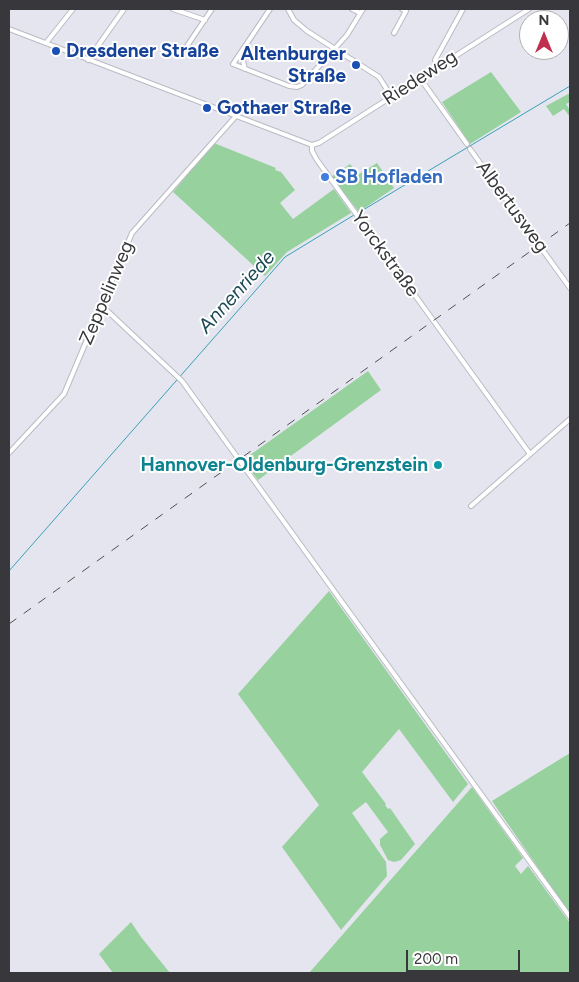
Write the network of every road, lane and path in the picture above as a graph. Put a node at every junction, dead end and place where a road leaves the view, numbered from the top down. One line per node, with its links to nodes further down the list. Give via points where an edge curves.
1 (73, 9): 15 (street)
2 (124, 9): 19 (street)
3 (173, 9): 12 (street)
4 (212, 9): 12 (street)
5 (270, 9): 18 (street)
6 (288, 9): 16 (street, via 294,20)
7 (352, 9): 11 (street)
8 (402, 9): 14 (street, via 406,11)
9 (463, 9): 20 (street, via 435,60)
10 (529, 9): 20 (street, Riedeweg)
11 (362, 11): 16 (street)
12 (205, 20): 17 (street)
13 (9, 29): 15 (street)
14 (394, 33)
15 (46, 43): 19 (street)
16 (335, 48): 21 (street, via 297,87); 23 (street, via 379,77)
17 (187, 50)
18 (241, 53): 21 (street); 21 (street, via 233,64)
19 (88, 60): 24 (street)
20 (438, 66): 22 (street, Riedeweg)
21 (245, 69)
22 (420, 78): 23 (street, Riedeweg); 25 (street, Albertusweg)
23 (392, 96): 26 (street, Riedeweg)
24 (236, 116): 26 (street); 29 (street, Zeppelinweg, via 132,233)
25 (467, 144)
26 (312, 145): 32 (street, Yorckstraße, via 317,160 355,214)
27 (470, 149): 28 (street, Albertusweg)
28 (570, 288)
29 (101, 305): 31 (street, Zeppelinweg, via 64,394); 34 (street, via 177,374)
30 (570, 419): 32 (street)
31 (9, 453)
32 (530, 454): 33 (street)
33 (471, 506)
34 (570, 917)

